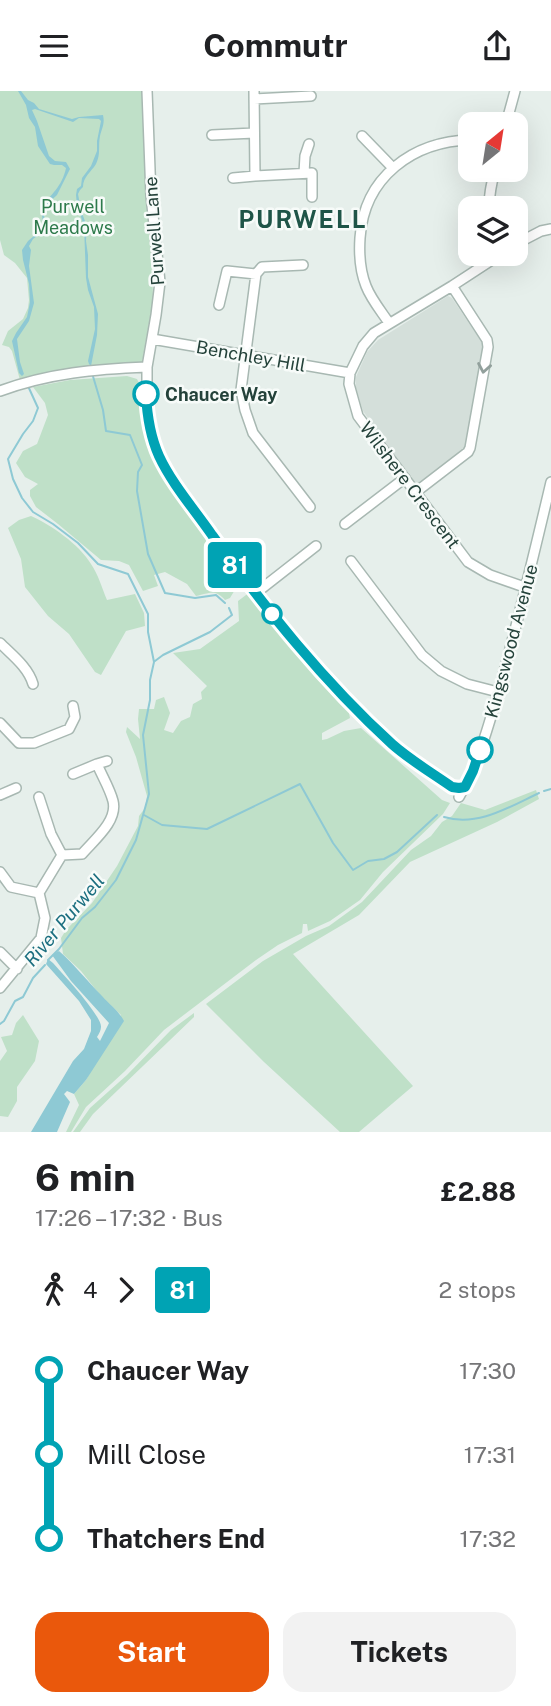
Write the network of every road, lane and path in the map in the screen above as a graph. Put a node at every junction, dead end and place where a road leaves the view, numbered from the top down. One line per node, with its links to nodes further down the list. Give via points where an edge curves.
1 (147, 91): 24 (street, Purwell Lane, via 160,282)
2 (515, 91): 5 (street)
3 (254, 95): 4 (street); 6 (street)
4 (311, 96)
5 (509, 112)
6 (254, 133): 7 (street); 13 (street)
7 (212, 135)
8 (362, 136): 11 (street)
9 (458, 141): 11 (street, via 421,150)
10 (309, 144): 12 (street)
11 (393, 168): 23 (street, via 367,204 359,247 365,285)
12 (304, 173): 13 (street); 15 (street, via 312,173)
13 (255, 176): 14 (street)
14 (233, 178)
15 (312, 197)
16 (551, 229): 17 (street)
17 (528, 236)
18 (303, 265): 20 (street, via 262,267)
19 (483, 266): 21 (street)
20 (256, 274): 22 (street, via 228,271); 25 (street)
21 (452, 286): 23 (street); 31 (street, one-way to 31, via 488,347 470,448)
22 (219, 305)
23 (389, 323): 27 (street, via 368,338)
24 (152, 339): 25 (street, Benchley Hill); 26 (street, Purwell Lane)
25 (246, 355): 27 (street, Benchley Hill); 32 (street, via 242,390 253,433)
26 (147, 367): 28 (street, via 90,370 26,381); 37 (street, Purwell Lane, via 149,425 159,457)
27 (350, 373): 29 (street, Wilshere Crescent, via 358,416)
28 (0, 391)
29 (405, 478): 31 (street, Wilshere Crescent); 33 (street)
30 (551, 482): 36 (street, Kingswood Avenue)
31 (416, 492): 36 (street, Wilshere Crescent, via 468,562)
32 (310, 507)
33 (345, 524)
34 (316, 546): 37 (street)
35 (351, 561): 40 (street, via 422,655 467,684)
36 (527, 588): 40 (street, Kingswood Avenue)
37 (256, 593): 46 (street, Purwell Lane, via 296,645 391,743 452,787)
38 (0, 643): 39 (street, via 23,665)
39 (33, 684)
40 (498, 692): 46 (street, Kingswood Avenue)
41 (73, 706): 42 (street, via 75,717 69,729 34,743 19,743)
42 (0, 723)
43 (107, 761): 44 (street)
44 (97, 764): 45 (street); 51 (street, via 113,799 110,821 82,853)
45 (73, 773)
46 (465, 787): 50 (street, Kingswood Avenue)
47 (16, 788): 48 (street)
48 (0, 795)
49 (39, 797): 51 (street)
50 (459, 797)
51 (61, 855): 53 (street)
52 (0, 872): 53 (street, via 11,887)
53 (39, 893): 55 (street, via 45,918 41,939)
54 (0, 952): 55 (street)
55 (17, 969): 56 (street)
56 (0, 988)

